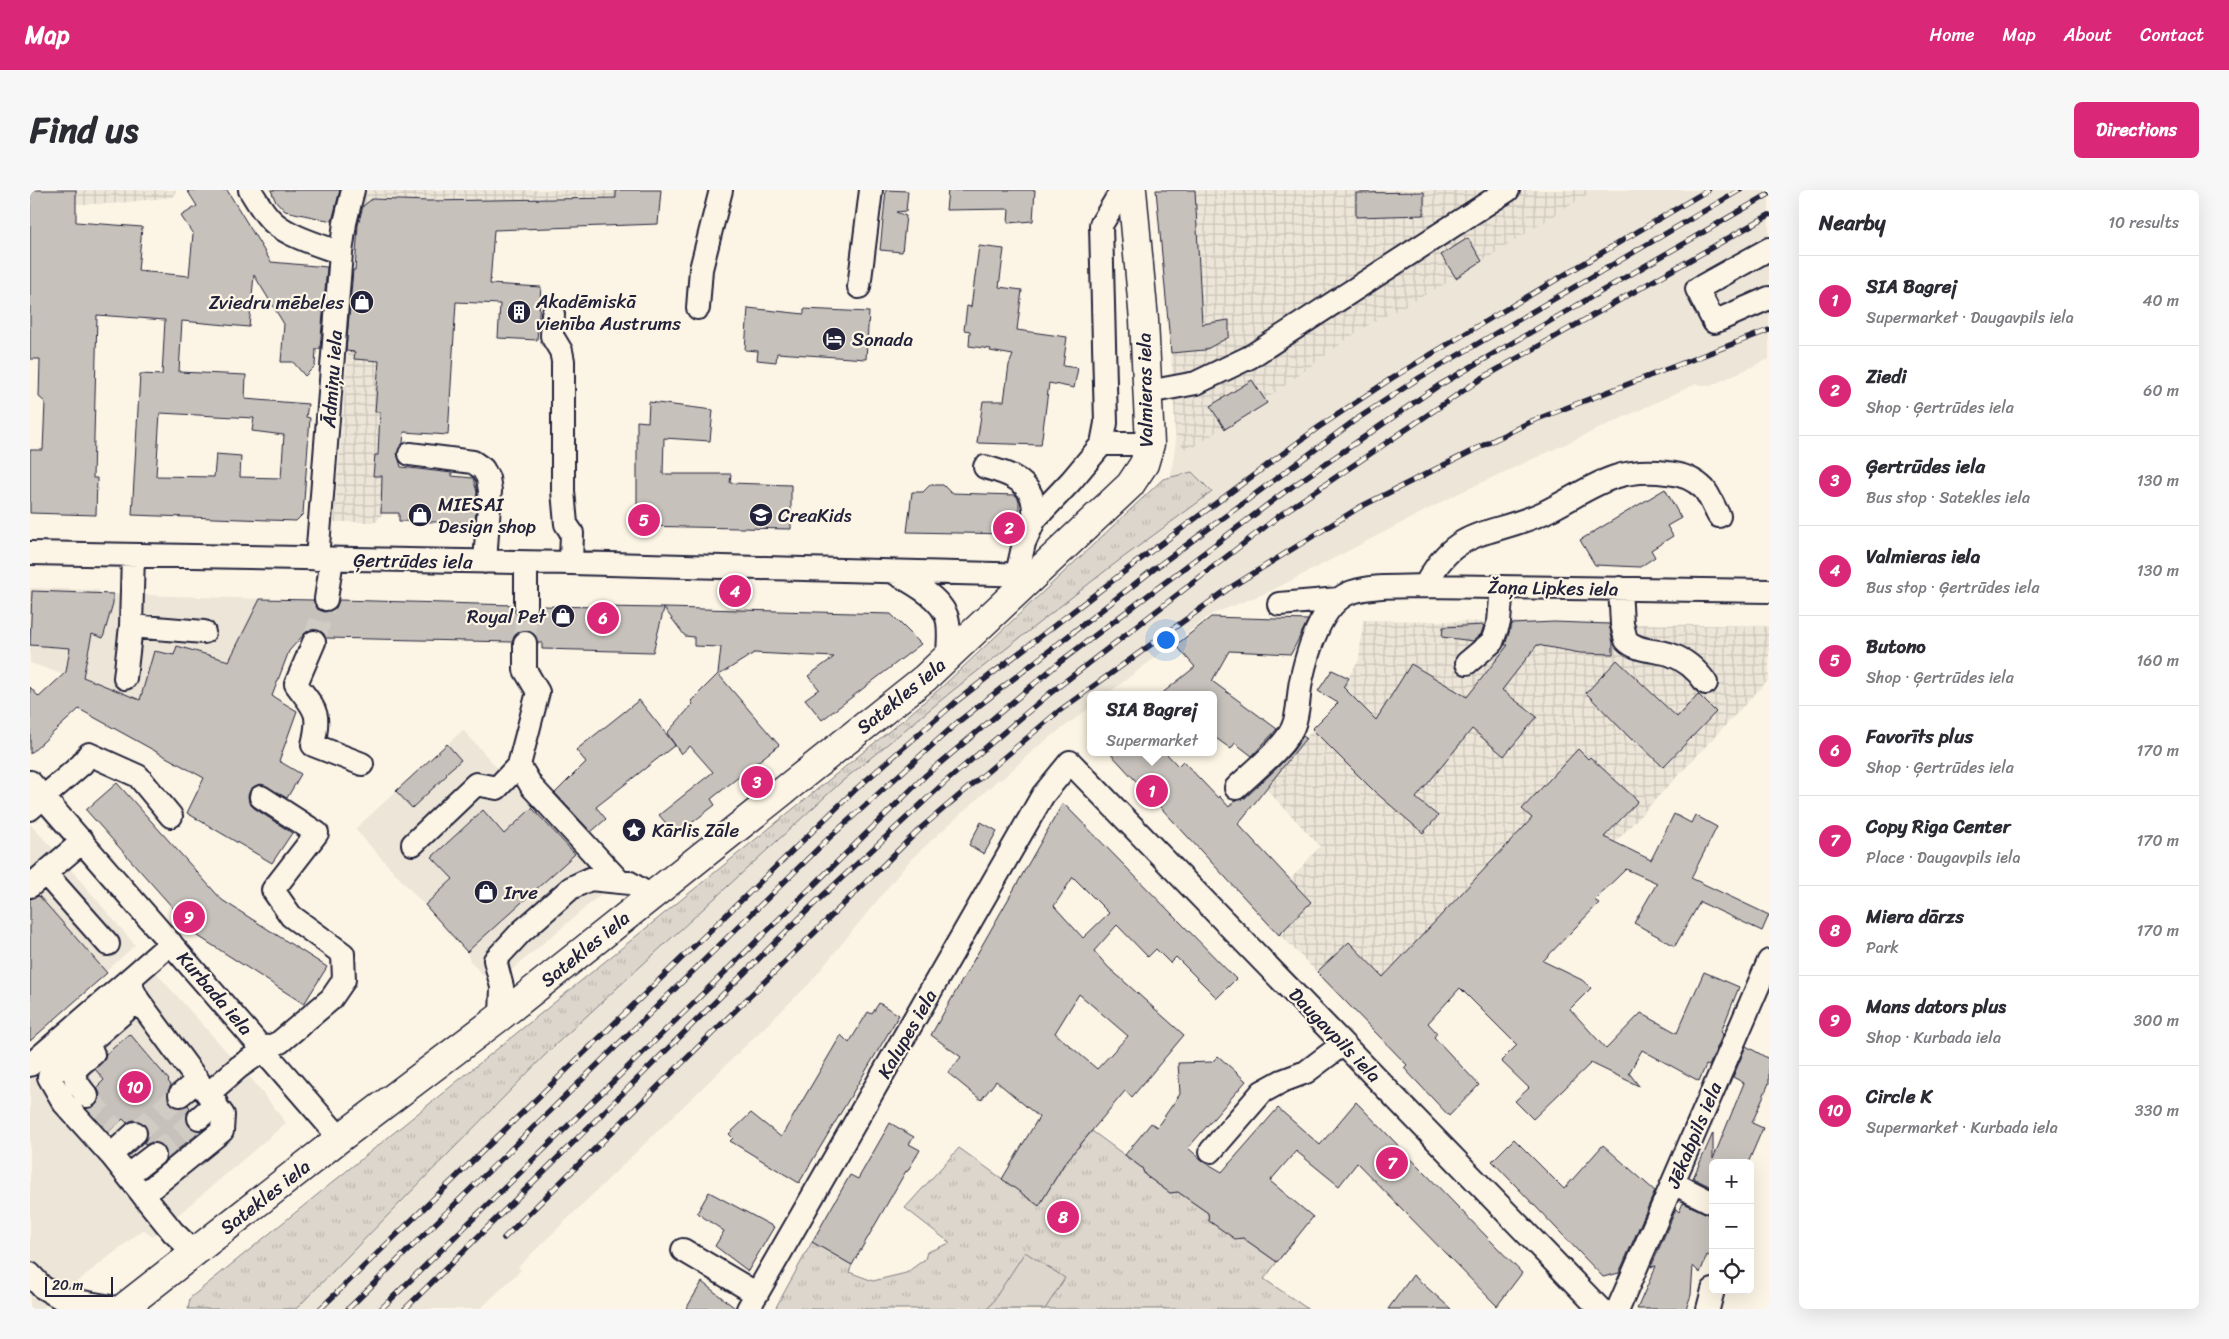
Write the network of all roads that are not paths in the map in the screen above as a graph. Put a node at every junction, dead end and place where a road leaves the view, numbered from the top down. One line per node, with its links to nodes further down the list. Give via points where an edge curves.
1 (250, 190): 9 (street, via 274,223)
2 (353, 190): 9 (street, Ādmiņu iela)
3 (721, 190): 12 (street, via 701,269)
4 (870, 190): 10 (street)
5 (1122, 190): 15 (street, via 1102,225 1106,424)
6 (1132, 190): 14 (main road, Valmieras iela)
7 (1508, 190): 14 (street, via 1250,357 1196,383)
8 (1769, 249): 11 (street, via 1697,289 1714,322)
9 (341, 253): 23 (street, Ādmiņu iela)
10 (859, 287)
11 (1769, 298)
12 (698, 308)
13 (553, 314): 26 (street, via 552,336 563,361 563,491 566,524 572,533)
14 (1148, 392): 16 (main road, Valmieras iela)
15 (1102, 444): 16 (street); 20 (street)
16 (1150, 444): 28 (main road, Valmieras iela, via 1144,464 1130,484)
17 (410, 454): 24 (street, via 473,462 483,469 490,490)
18 (985, 467): 20 (street, via 1005,472 1026,488 1031,496)
19 (1719, 516): 29 (street, via 1705,490 1684,475 1650,470 1618,475 1543,512 1468,538 1446,553)
20 (1035, 519): 28 (street, via 1024,543)
21 (30, 553): 22 (street, Ģertrūdes iela)
22 (133, 555): 23 (street, Ģertrūdes iela); 37 (street)
23 (324, 559): 24 (street, Ģertrūdes iela); 33 (street, Ādmiņu iela)
24 (485, 562): 25 (street, Ģertrūdes iela)
25 (526, 563): 26 (street, Ģertrūdes iela); 36 (street)
26 (571, 563): 27 (street, Ģertrūdes iela)
27 (892, 572): 28 (street, Ģertrūdes iela); 41 (street, via 920,587 937,602 948,621)
28 (1026, 574): 41 (main road, Satekles iela)
29 (1425, 586): 30 (street, Žaņa Lipkes iela); 34 (street, Žaņa Lipkes iela, via 1365,589)
30 (1502, 587): 31 (street, Žaņa Lipkes iela); 42 (street, via 1499,622 1492,642)
31 (1620, 588): 32 (street, Žaņa Lipkes iela); 44 (street, via 1626,640 1636,647 1670,654 1684,661)
32 (1769, 591)
33 (326, 599)
34 (1339, 599): 35 (street); 48 (street, via 1323,618 1307,656 1293,728)
35 (1279, 604)
36 (526, 605)
37 (131, 626): 38 (street); 43 (street)
38 (204, 632)
39 (314, 642): 46 (street, via 296,684 317,713 313,745)
40 (525, 642): 47 (street, via 525,670 538,692)
41 (948, 658): 56 (main road, Satekles iela)
42 (1467, 662)
43 (124, 678)
44 (1706, 683)
45 (1070, 762): 63 (street, Daugavpils iela); 81 (street, Kalupes iela, via 1043,795)
46 (362, 764)
47 (519, 765): 53 (street, via 497,788 476,784); 55 (street, via 532,787)
48 (1236, 788)
49 (34, 796): 51 (street, via 82,764 89,754 138,776); 52 (street, Kurbada iela)
50 (261, 797): 64 (street, via 317,833 273,890 291,916 343,954 344,980 331,999 280,1042)
51 (171, 816)
52 (83, 841): 54 (street); 57 (street, Kurbada iela)
53 (413, 844)
54 (38, 880): 58 (street)
55 (620, 882): 56 (street, via 630,883); 62 (street, via 590,879 571,888 494,960 502,987)
56 (651, 896): 62 (main road, Satekles iela)
57 (171, 943): 60 (street); 64 (street, Kurbada iela)
58 (108, 944)
59 (1769, 961): 74 (street, Jēkabpils iela)
60 (132, 977): 61 (street, via 132,988); 65 (street)
61 (142, 1005): 66 (street); 68 (street, via 75,1069 76,1083); 73 (street, via 49,1077 64,1103 121,1140)
62 (501, 1016): 70 (main road, Satekles iela)
63 (1343, 1044): 71 (street, via 1306,1072 1262,1092); 83 (street, Daugavpils iela)
64 (264, 1049): 66 (street); 70 (street, Kurbada iela)
65 (30, 1065)
66 (207, 1092): 67 (street); 69 (street); 75 (street, via 223,1115 222,1131)
67 (180, 1095)
68 (87, 1096)
69 (199, 1118)
70 (340, 1138): 78 (main road, Satekles iela)
71 (1211, 1151)
72 (154, 1155): 73 (street)
73 (128, 1176): 75 (street)
74 (1673, 1183): 76 (street); 84 (street, Jēkabpils iela)
75 (143, 1195): 78 (street)
76 (1709, 1201)
77 (683, 1250): 81 (street)
78 (195, 1253): 82 (main road, Satekles iela)
79 (30, 1274): 82 (street, via 42,1287 61,1298)
80 (1712, 1294): 85 (street)
81 (753, 1302)
82 (122, 1309)
83 (1600, 1309)
84 (1618, 1309)
85 (1708, 1309)

